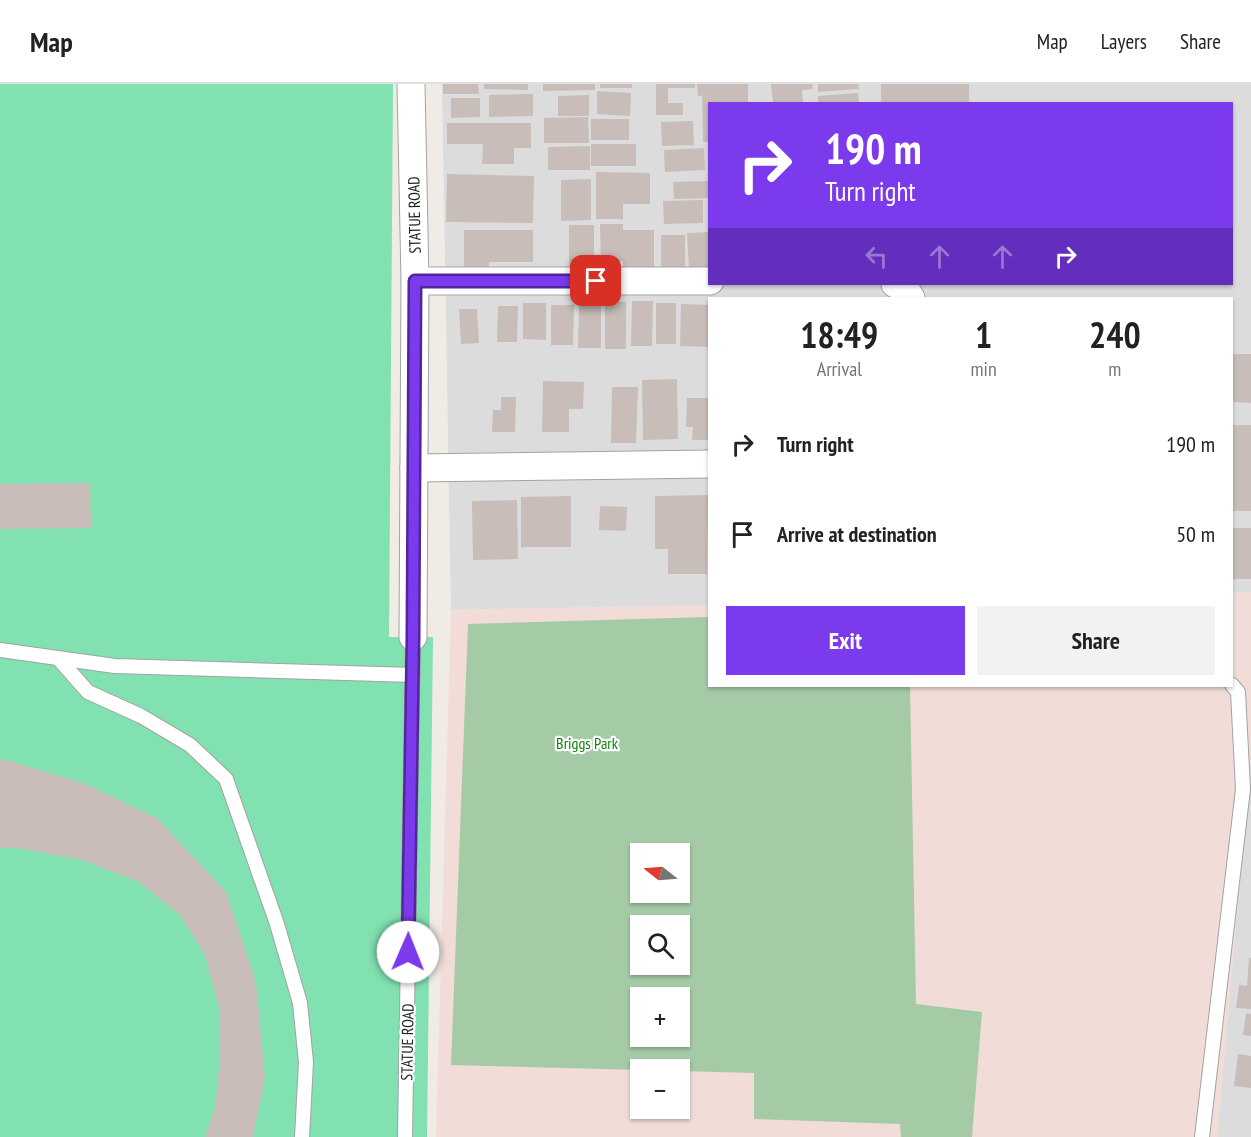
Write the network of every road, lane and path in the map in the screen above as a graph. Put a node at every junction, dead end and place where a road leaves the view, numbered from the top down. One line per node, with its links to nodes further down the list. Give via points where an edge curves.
1 (411, 84): 2 (street, STATUE ROAD)
2 (415, 281): 3 (street); 7 (street, STATUE ROAD)
3 (708, 281)
4 (900, 285): 5 (street)
5 (910, 297)
6 (708, 464): 7 (street)
7 (414, 468): 8 (street, STATUE ROAD)
8 (413, 637): 11 (lane, STATUE ROAD)
9 (0, 650): 10 (lane)
10 (58, 658): 11 (lane, via 115,666); 13 (lane, via 88,692 141,716 190,745 225,779 277,924 300,1003 306,1062)
11 (412, 675): 14 (lane, STATUE ROAD)
12 (1233, 686): 15 (lane, via 1239,692 1243,789)
13 (302, 1137)
14 (405, 1137)
15 (1202, 1137)

